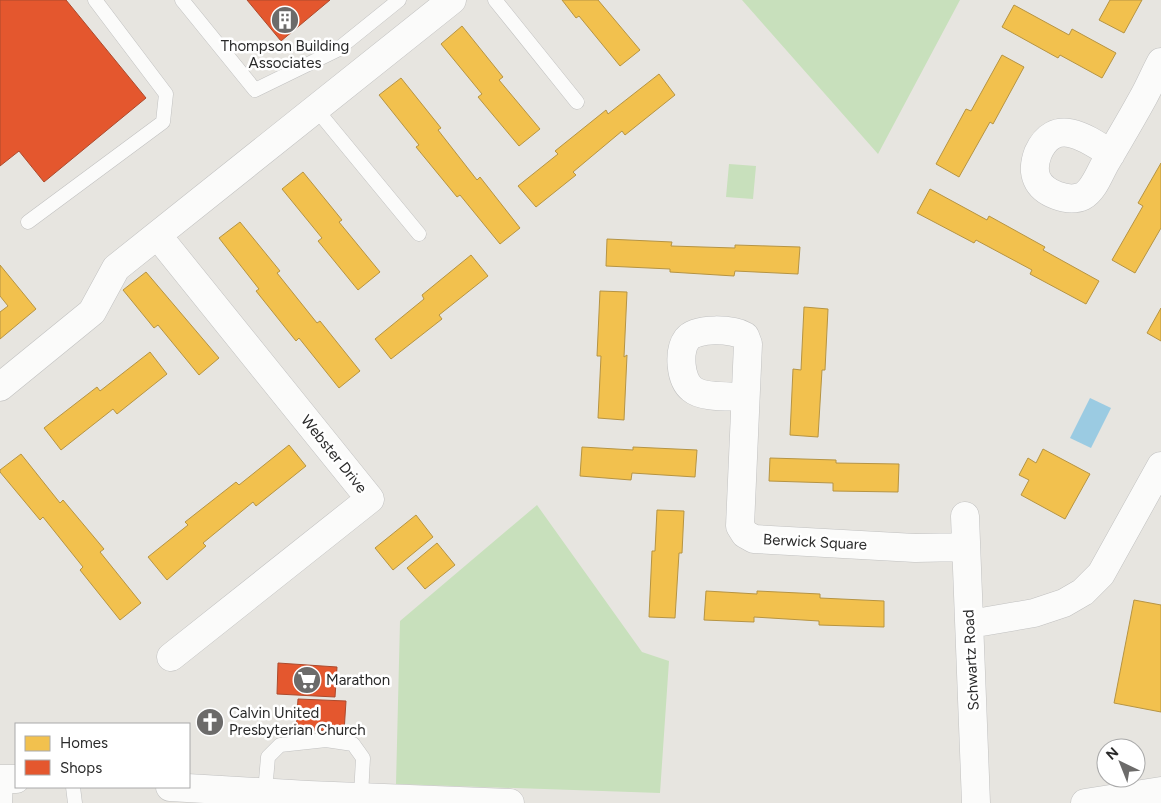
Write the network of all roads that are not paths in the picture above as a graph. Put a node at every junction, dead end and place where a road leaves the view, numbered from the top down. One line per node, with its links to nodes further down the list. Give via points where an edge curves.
1 (95, 0): 10 (lane, via 166,94 163,122)
2 (182, 0): 3 (lane, via 255,90 337,50)
3 (399, 0)
4 (452, 0): 8 (street)
5 (495, 0): 7 (lane)
6 (1161, 62): 9 (street)
7 (577, 102)
8 (316, 109): 11 (lane); 12 (street)
9 (1111, 154)
10 (28, 222)
11 (419, 234)
12 (158, 236): 13 (street, via 116,268 92,312); 19 (street, Webster Drive, via 370,498)
13 (0, 387)
14 (744, 397): 17 (street, Berwick Square, via 740,526 745,534 754,539 915,548)
15 (1161, 466): 18 (street, via 1101,574 1083,592 1064,603 1034,613)
16 (965, 516): 17 (street, Schwartz Road)
17 (966, 547): 18 (street, Schwartz Road)
18 (970, 624): 28 (street, Schwartz Road)
19 (171, 656)
20 (73, 788): 26 (lane)
21 (189, 788): 23 (street)
22 (1161, 791): 29 (street)
23 (265, 792): 24 (lane, via 268,757 280,746 326,740 353,744 363,758); 25 (street)
24 (361, 796): 25 (street); 27 (street)
25 (308, 799)
26 (75, 803)
27 (510, 803)
28 (976, 803)
29 (1084, 803)

